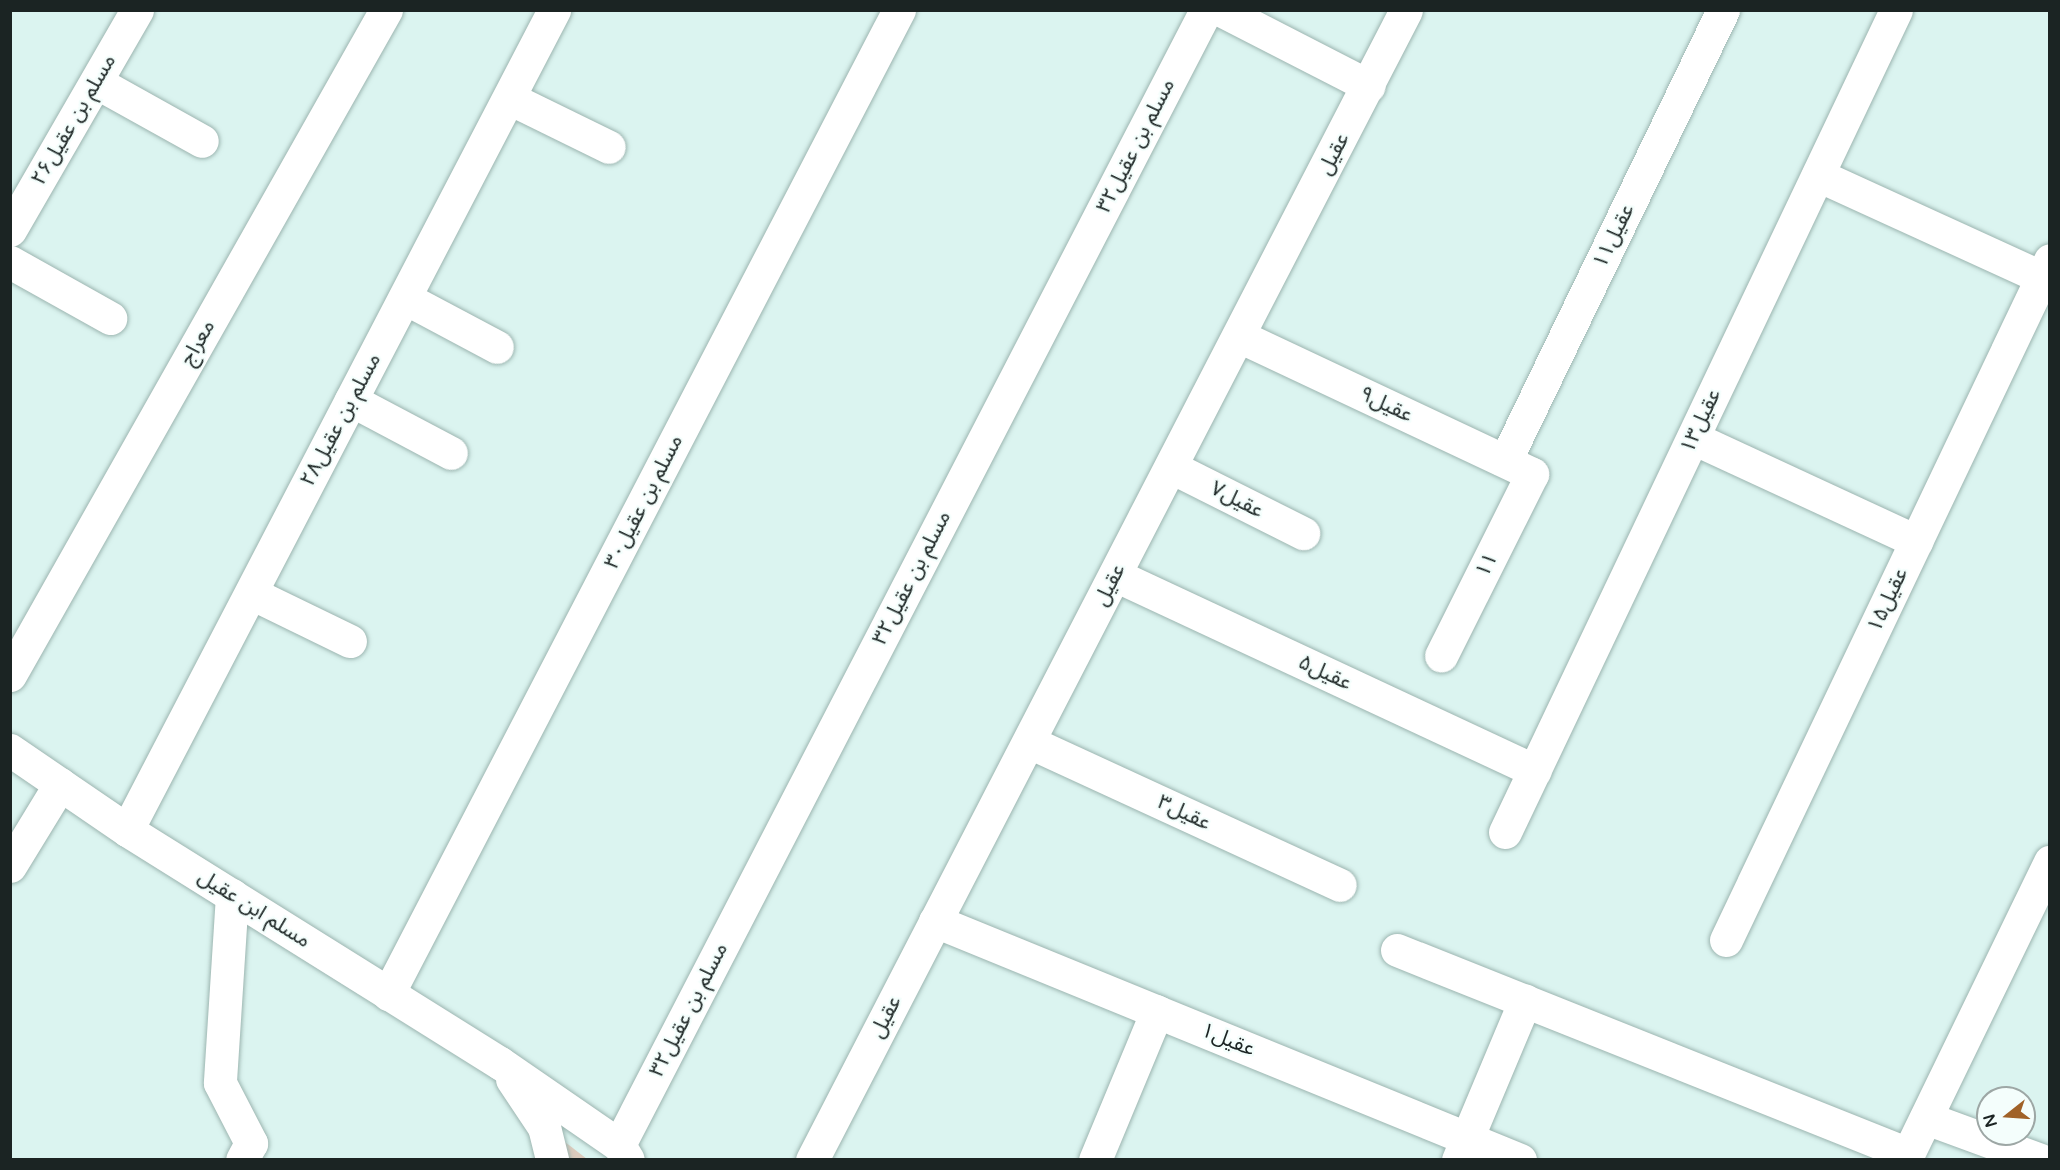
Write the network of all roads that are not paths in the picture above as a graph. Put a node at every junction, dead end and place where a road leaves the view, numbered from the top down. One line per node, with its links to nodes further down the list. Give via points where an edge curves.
1 (137, 10): 10 (street, مسلم بن عقیل۲۶)
2 (386, 10): 34 (street, معراج)
3 (554, 10): 12 (street, مسلم بن عقیل۲۸)
4 (899, 10): 48 (street, مسلم بن عقیل۳۰)
5 (1206, 10): 54 (street, مسلم بن عقیل۳۲)
6 (1221, 10): 11 (street)
7 (1406, 10): 11 (street, عقیل)
8 (1723, 10): 27 (street, عقیل۱۱)
9 (1896, 10): 15 (street, عقیل۱۳)
10 (96, 82): 13 (street); 16 (street, مسلم بن عقیل۲۶)
11 (1369, 86): 21 (street, عقیل)
12 (509, 98): 14 (street); 19 (street, مسلم بن عقیل۲۸)
13 (202, 141)
14 (609, 147)
15 (1818, 175): 18 (street); 24 (street, عقیل۱۳)
16 (10, 230)
17 (10, 262): 20 (street)
18 (2045, 268): 29 (street, عقیل۱۵)
19 (405, 298): 22 (street); 23 (street, مسلم بن عقیل۲۸)
20 (110, 318)
21 (1239, 336): 26 (street, عقیل); 27 (street, عقیل۹)
22 (497, 347)
23 (351, 400): 25 (street); 31 (street, مسلم بن عقیل۲۸)
24 (1693, 438): 29 (street); 37 (street, عقیل۱۳)
25 (451, 453)
26 (1171, 467): 28 (street, عقیل۷); 30 (street, عقیل)
27 (1518, 468): 33 (street, ۱۱)
28 (1303, 533)
29 (1916, 542): 46 (street, عقیل۱۵)
30 (1115, 574): 35 (street, عقیل); 37 (street, عقیل۵)
31 (251, 593): 32 (street); 39 (street, مسلم بن عقیل۲۸)
32 (350, 641)
33 (1441, 656)
34 (10, 675)
35 (1029, 742): 43 (street, عقیل۳); 45 (street, عقیل)
36 (10, 750): 38 (street, مسلم ابن عقیل)
37 (1534, 771): 40 (street, عقیل۱۳)
38 (60, 784): 39 (street, مسلم ابن عقیل); 42 (street)
39 (127, 830): 44 (street, مسلم ابن عقیل)
40 (1505, 832)
41 (2049, 862): 52 (street)
42 (10, 866)
43 (1340, 885)
44 (232, 895): 48 (street, مسلم ابن عقیل); 55 (street, via 220,1083 251,1143)
45 (935, 921): 50 (street, عقیل۱); 57 (street, عقیل)
46 (1726, 940)
47 (1397, 950): 49 (street)
48 (388, 994): 51 (street, مسلم ابن عقیل)
49 (1525, 1001): 52 (street, via 1908,1154); 53 (street)
50 (1157, 1011): 53 (street, عقیل۱); 58 (street)
51 (500, 1063): 54 (street, مسلم ابن عقیل); 56 (street, via 544,1127)
52 (1926, 1118): 60 (street)
53 (1462, 1149): 59 (street, عقیل۱)
54 (623, 1152)
55 (242, 1160)
56 (552, 1160)
57 (812, 1160)
58 (1095, 1160)
59 (1520, 1160)
60 (2041, 1160)

